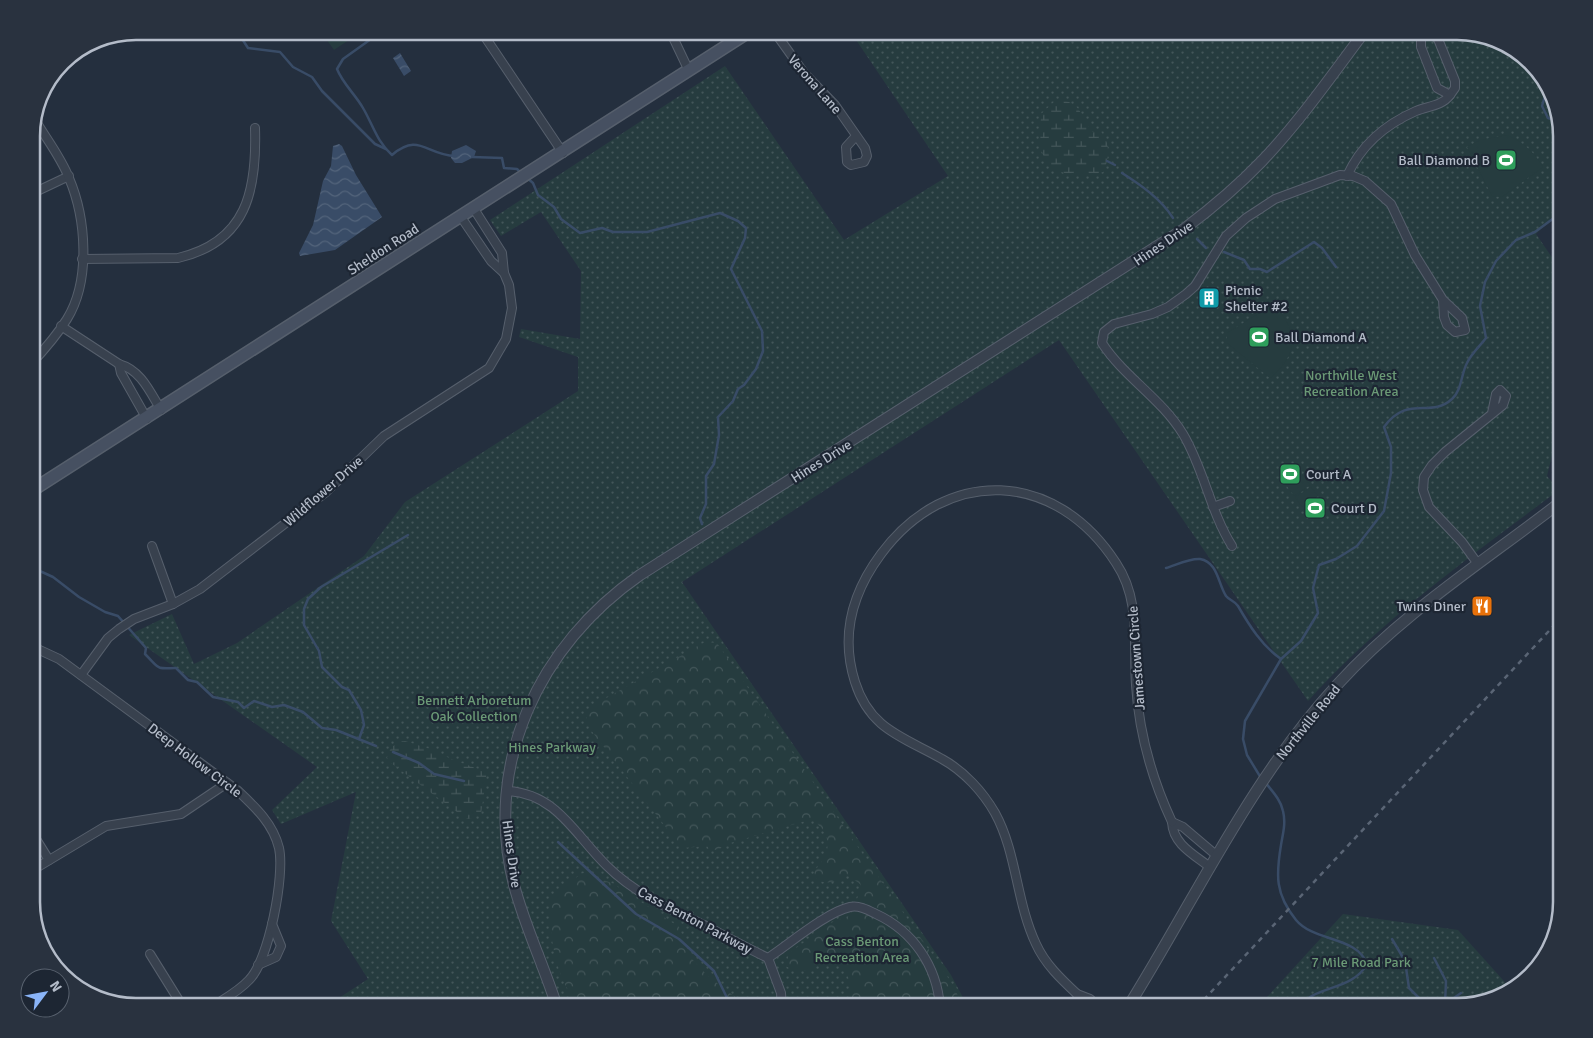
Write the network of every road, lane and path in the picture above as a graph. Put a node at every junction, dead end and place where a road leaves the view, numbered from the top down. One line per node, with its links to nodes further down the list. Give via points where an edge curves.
1 (487, 40): 13 (street)
2 (674, 40): 8 (street)
3 (737, 40): 8 (main road, Sheldon Road)
4 (780, 40): 12 (street, Verona Lane, via 804,73 835,105)
5 (1358, 40): 39 (street, Hines Drive, via 1262,161 1184,229 609,598 569,639 540,684 518,737)
6 (1421, 40): 9 (street, via 1437,88)
7 (1438, 40): 9 (street, via 1455,81)
8 (689, 72): 13 (main road, Sheldon Road)
9 (1450, 95): 15 (street, via 1446,102 1410,114 1378,134 1354,161)
10 (40, 128): 14 (street)
11 (255, 128): 19 (street, via 255,167 249,200 239,220 221,238 178,258)
12 (856, 136)
13 (563, 153): 17 (main road, Sheldon Road)
14 (69, 176): 16 (street); 19 (street, via 81,221)
15 (1347, 176): 21 (street, via 1364,181 1391,204 1415,255); 30 (street, via 1340,175 1274,200 1226,236 1186,294 1168,307 1114,324 1104,332 1102,343 1110,355 1154,398 1183,434)
16 (40, 190)
17 (474, 209): 18 (main road, Sheldon Road); 20 (street, Wildflower Drive, via 502,253)
18 (461, 217): 20 (street, Wildflower Drive, via 491,262); 25 (main road, Sheldon Road)
19 (82, 259): 22 (street, via 79,287 67,319)
20 (504, 273): 35 (street, Wildflower Drive, via 512,308 506,339 489,368 384,436 326,492 200,589)
21 (1443, 300)
22 (61, 326): 23 (street); 24 (street)
23 (40, 354)
24 (119, 364): 25 (street, via 130,367 143,381); 27 (street)
25 (161, 410): 27 (main road, Sheldon Road)
26 (1492, 413): 34 (street, via 1432,465 1426,472 1423,490 1429,507)
27 (147, 419): 28 (main road, Sheldon Road)
28 (40, 487)
29 (1230, 501): 30 (street)
30 (1213, 507): 33 (street)
31 (1553, 508): 34 (street, Northville Road)
32 (152, 546): 35 (street)
33 (1232, 546)
34 (1478, 564): 42 (street, Northville Road, via 1406,619 1366,655 1309,718 1274,764)
35 (173, 604): 37 (street, Wildflower Drive, via 134,618 119,629 108,638)
36 (40, 649): 37 (street, Deep Hollow Circle)
37 (81, 675): 38 (street, Deep Hollow Circle)
38 (227, 783): 43 (street, via 181,814 106,826); 46 (street, Deep Hollow Circle, via 257,808 271,827 279,847 281,870)
39 (508, 791): 48 (street, Cass Benton Parkway, via 529,794 551,806 608,868 658,903); 53 (street, Hines Drive, via 507,842 514,884)
40 (1172, 822): 42 (street, via 1183,827); 45 (street, Jamestown Circle, via 1178,842); 50 (street, Jamestown Circle, via 1143,741 1136,686 1132,600 1127,581 1105,548 1070,514 1049,502 1020,492 994,489 963,494 940,502 910,521 866,574 852,609 849,654 858,689 867,708 886,729 956,768 986,799 1005,837 1036,945 1049,966)
41 (40, 845): 43 (street)
42 (1216, 855): 45 (street, Northville Road)
43 (49, 860): 44 (street)
44 (40, 866)
45 (1210, 866): 58 (street, Northville Road)
46 (272, 923): 49 (street, Deep Hollow Circle); 49 (street, Deep Hollow Circle, via 281,946 276,957)
47 (150, 954): 51 (street)
48 (768, 958): 54 (street, Cass Benton Parkway); 55 (street, Cass Benton Parkway, via 840,911 856,907 884,917 918,947 933,972)
49 (258, 965): 52 (street, Deep Hollow Circle, via 250,980)
50 (1077, 994): 56 (street, Jamestown Circle); 57 (street, Jamestown Circle)
51 (177, 998)
52 (225, 998)
53 (554, 998)
54 (781, 998)
55 (939, 998)
56 (1079, 998)
57 (1090, 998)
58 (1134, 998)

